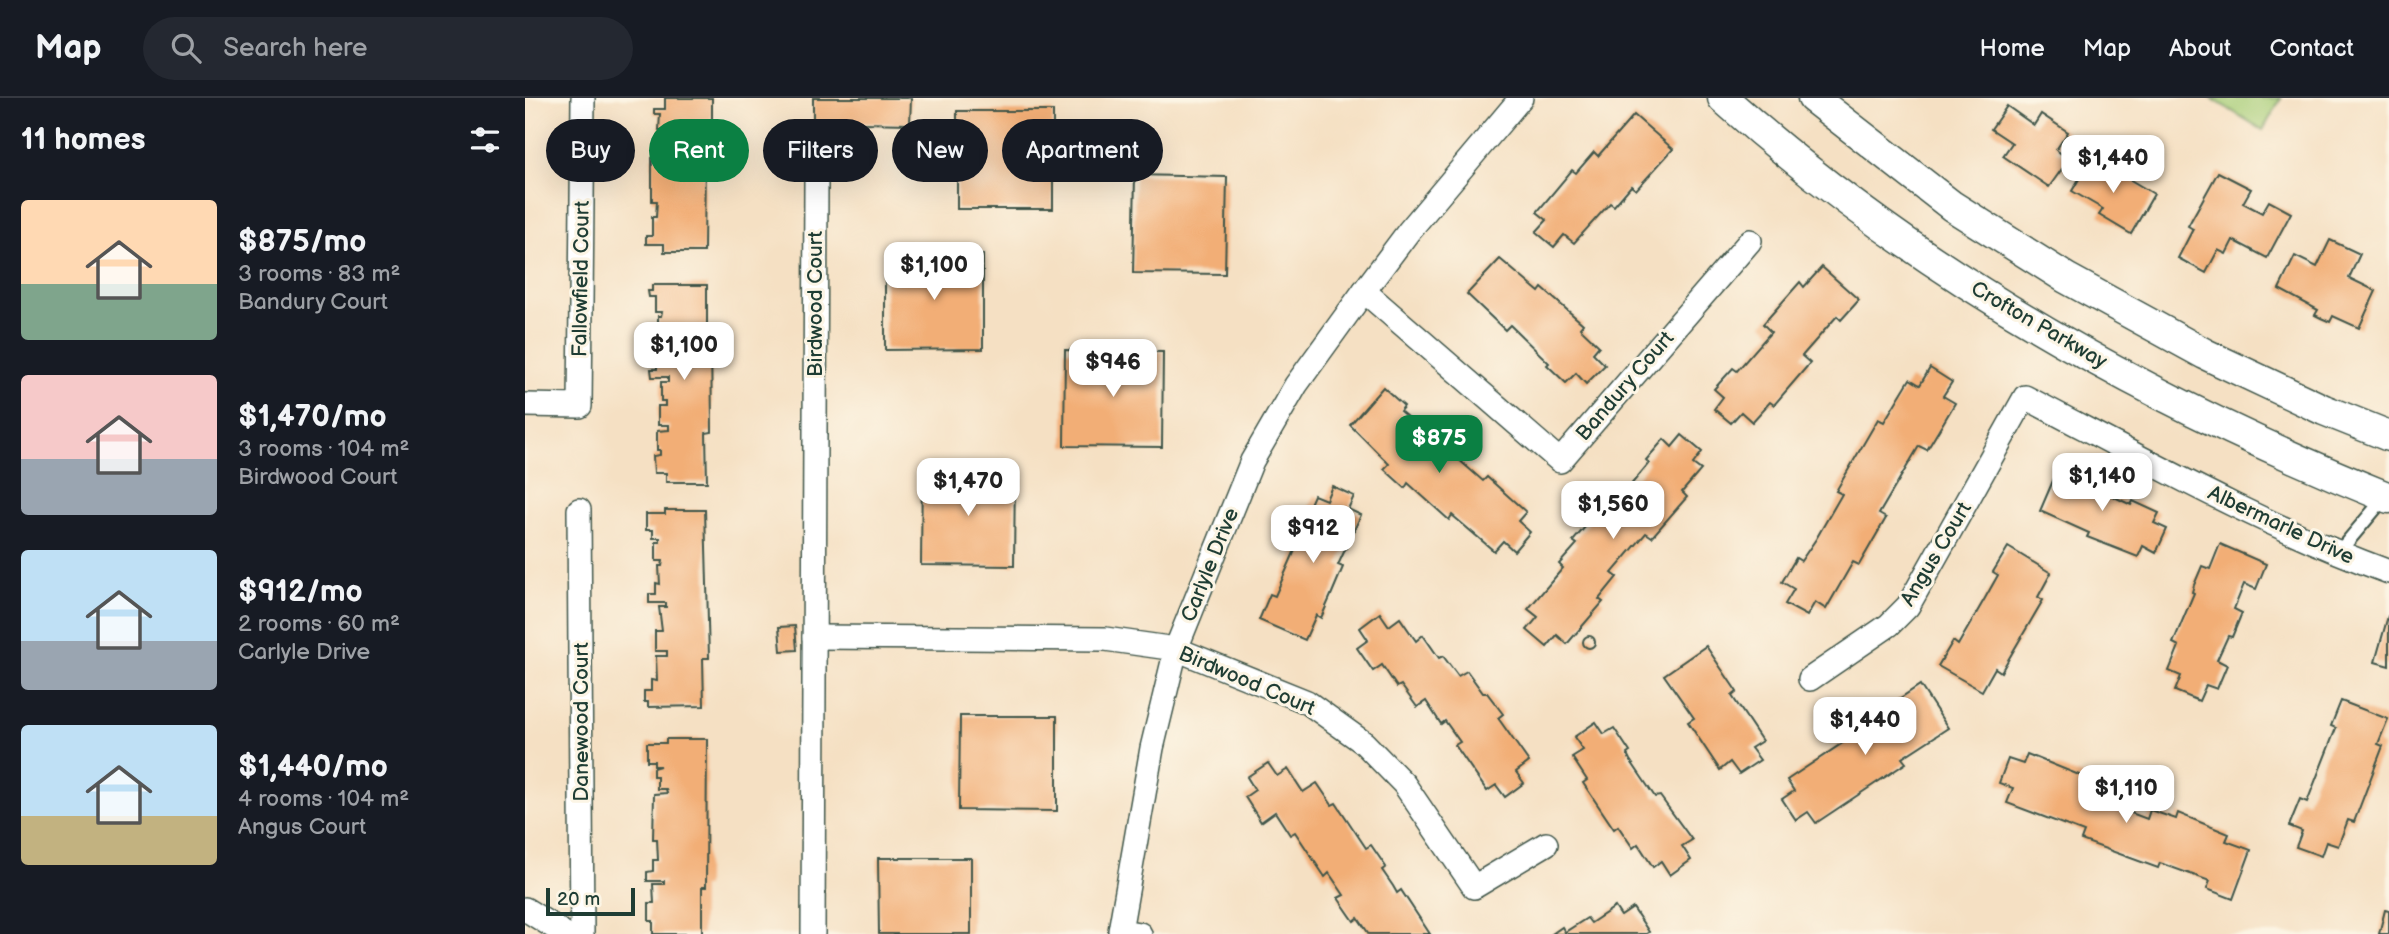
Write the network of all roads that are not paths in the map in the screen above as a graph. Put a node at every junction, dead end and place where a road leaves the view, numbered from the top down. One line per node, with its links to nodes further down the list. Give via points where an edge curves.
1 (583, 98): 9 (street, Fallowfield Court, via 580,406)
2 (1521, 98): 7 (street, Carlyle Drive)
3 (1723, 98): 11 (street, Crofton Parkway, via 1920,253 2037,328 2180,405 2301,463)
4 (1813, 98): 10 (street, via 1952,206 2066,278 2206,354)
5 (816, 182): 15 (street, Birdwood Court)
6 (1750, 241): 7 (street, Bandury Court, via 1560,461)
7 (1364, 291): 16 (street, Carlyle Drive, via 1296,385 1252,461)
8 (2025, 397): 13 (street, Albermarle Drive); 17 (street, Angus Court, via 1908,606 1889,625)
9 (525, 405)
10 (2389, 436)
11 (2387, 497): 13 (lane)
12 (579, 510): 21 (street, Danewood Court)
13 (2338, 553): 14 (street, Albermarle Drive)
14 (2389, 572)
15 (814, 637): 16 (street, Birdwood Court, via 1105,639); 22 (street, Birdwood Court)
16 (1176, 649): 18 (street, Birdwood Court, via 1307,702 1364,743 1403,784 1474,887); 23 (street, Carlyle Drive, via 1152,748 1121,930)
17 (1810, 678)
18 (1546, 844)
19 (525, 909): 20 (street)
20 (557, 932)
21 (582, 934)
22 (813, 934)
23 (1140, 934)

